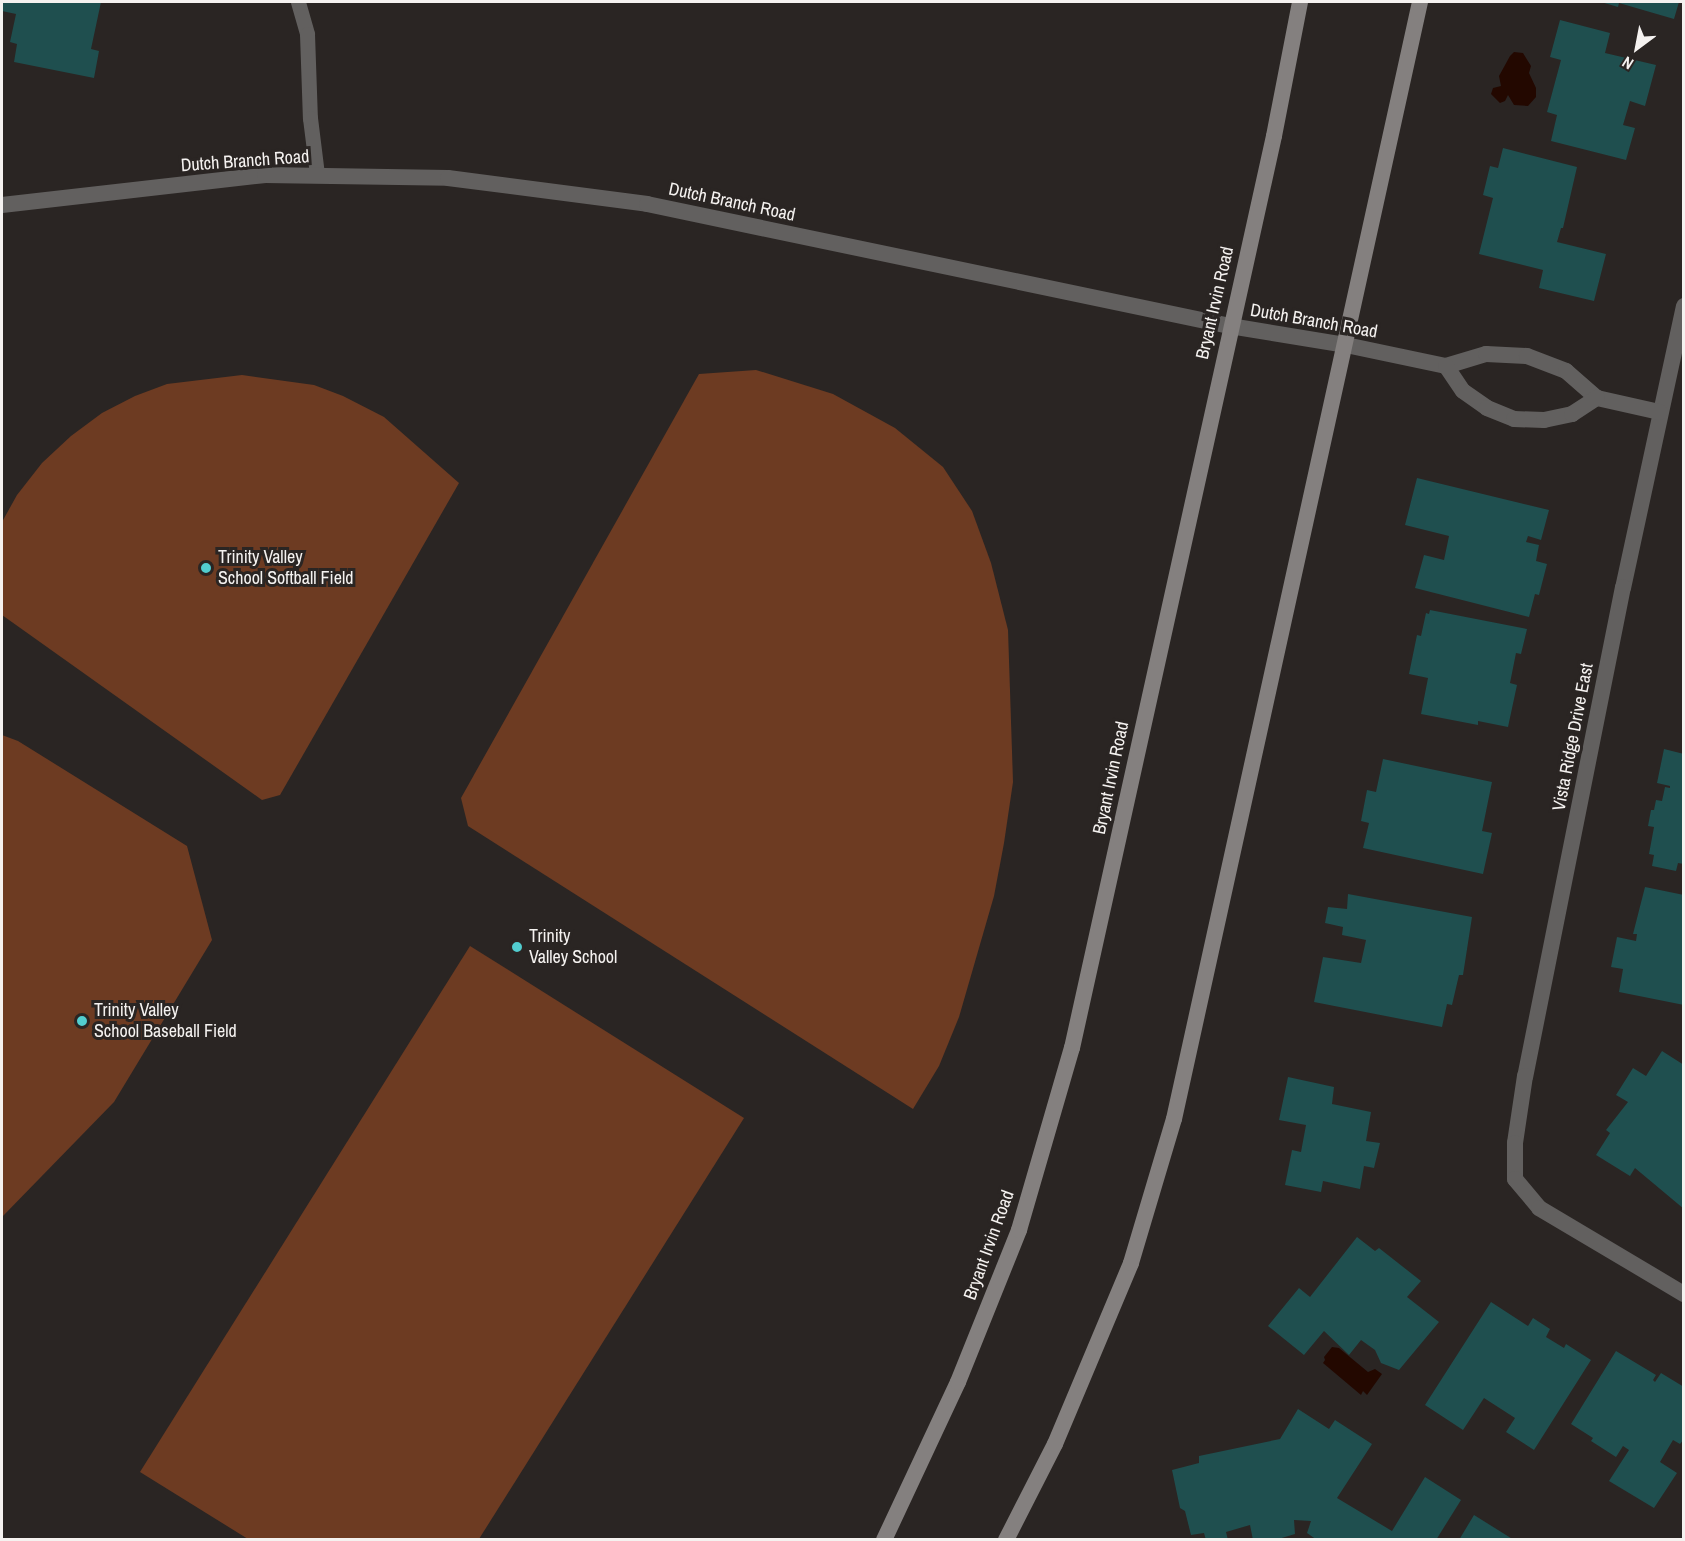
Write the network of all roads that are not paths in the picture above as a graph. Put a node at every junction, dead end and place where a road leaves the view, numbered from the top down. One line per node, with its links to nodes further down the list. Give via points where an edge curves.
1 (298, 2): 4 (lane, via 307,34)
2 (1300, 2): 7 (main road, Bryant Irvin Road)
3 (1420, 2): 8 (main road)
4 (317, 174): 5 (street, Dutch Branch Road, via 265,175); 7 (street, Dutch Branch Road, via 448,178 647,204)
5 (2, 205)
6 (1683, 306): 11 (street, Vista Ridge Drive East)
7 (1230, 326): 8 (street, Dutch Branch Road); 13 (main road, Bryant Irvin Road, via 1072,1048 1019,1230 958,1382)
8 (1346, 345): 9 (street, Dutch Branch Road); 14 (main road, via 1174,1119 1131,1263 1055,1444)
9 (1446, 366): 10 (street, Dutch Branch Road, via 1486,354 1527,356 1566,371); 10 (street, via 1463,391 1487,408 1514,419 1544,420 1572,414)
10 (1598, 398): 11 (street, Dutch Branch Road)
11 (1659, 412): 12 (street, Vista Ridge Drive East, via 1525,1076 1515,1143 1515,1179 1539,1208)
12 (1683, 1294)
13 (884, 1539)
14 (1006, 1539)

